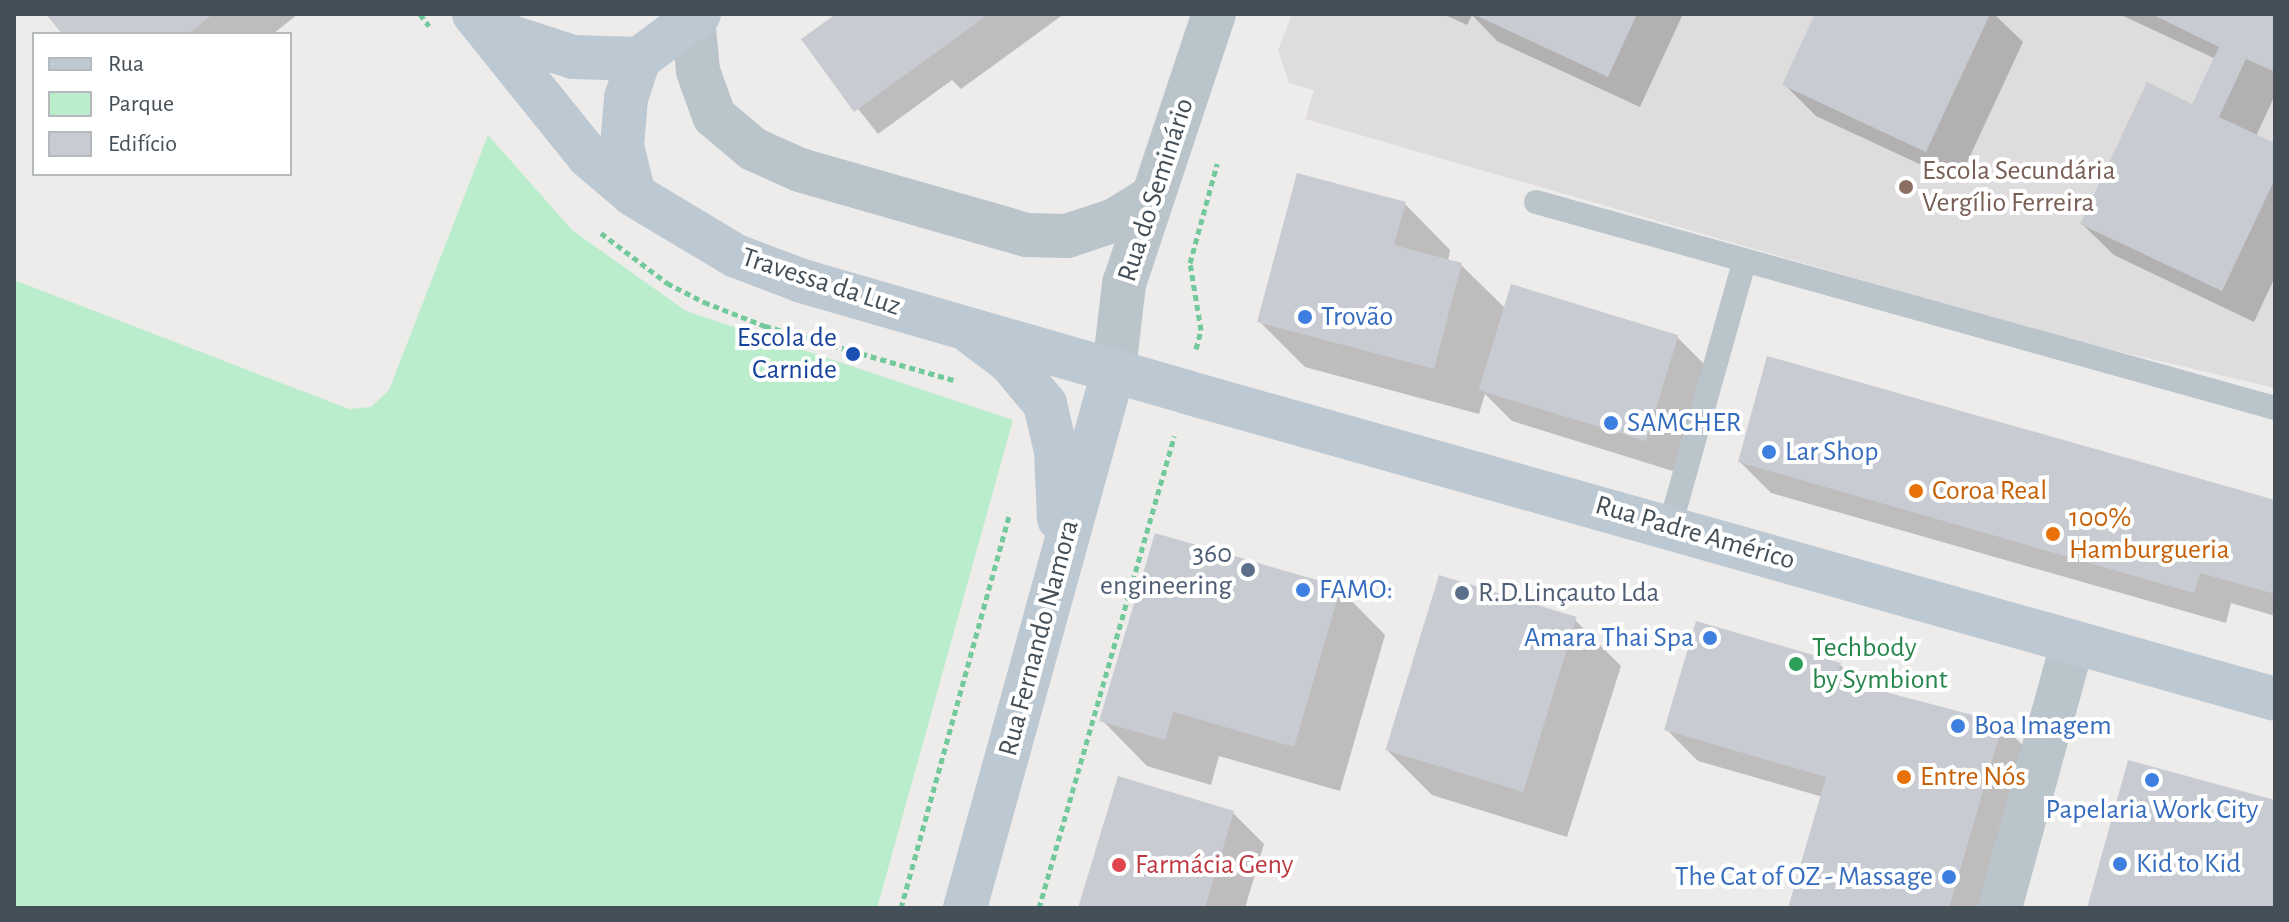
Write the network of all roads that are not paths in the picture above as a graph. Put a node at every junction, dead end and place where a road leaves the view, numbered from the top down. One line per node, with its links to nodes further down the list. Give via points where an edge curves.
1 (474, 14): 4 (street, via 508,36 573,57); 5 (street, Travessa da Luz, via 588,156)
2 (1214, 14): 6 (street, Rua do Seminário)
3 (696, 16): 4 (street); 6 (street, via 698,71 714,116 753,149 800,170 1026,235 1067,236 1115,220)
4 (639, 59): 5 (street, via 626,98 622,146)
5 (634, 195): 9 (street, Travessa da Luz, via 736,256 802,281)
6 (1148, 199): 10 (street, Rua do Seminário, via 1124,284)
7 (1536, 202): 8 (lane)
8 (1744, 263): 11 (lane); 12 (lane)
9 (960, 324): 10 (street, Travessa da Luz); 13 (street, via 1010,362 1045,404 1056,451)
10 (1114, 369): 12 (street, Rua Padre Américo); 13 (street, Rua Fernando Namora)
11 (2275, 408)
12 (1670, 526): 14 (street, Rua Padre Américo)
13 (1061, 555): 16 (street, Rua Fernando Namora)
14 (2073, 642): 15 (street, Rua Padre Américo); 17 (street)
15 (2275, 699)
16 (965, 908)
17 (2000, 908)

